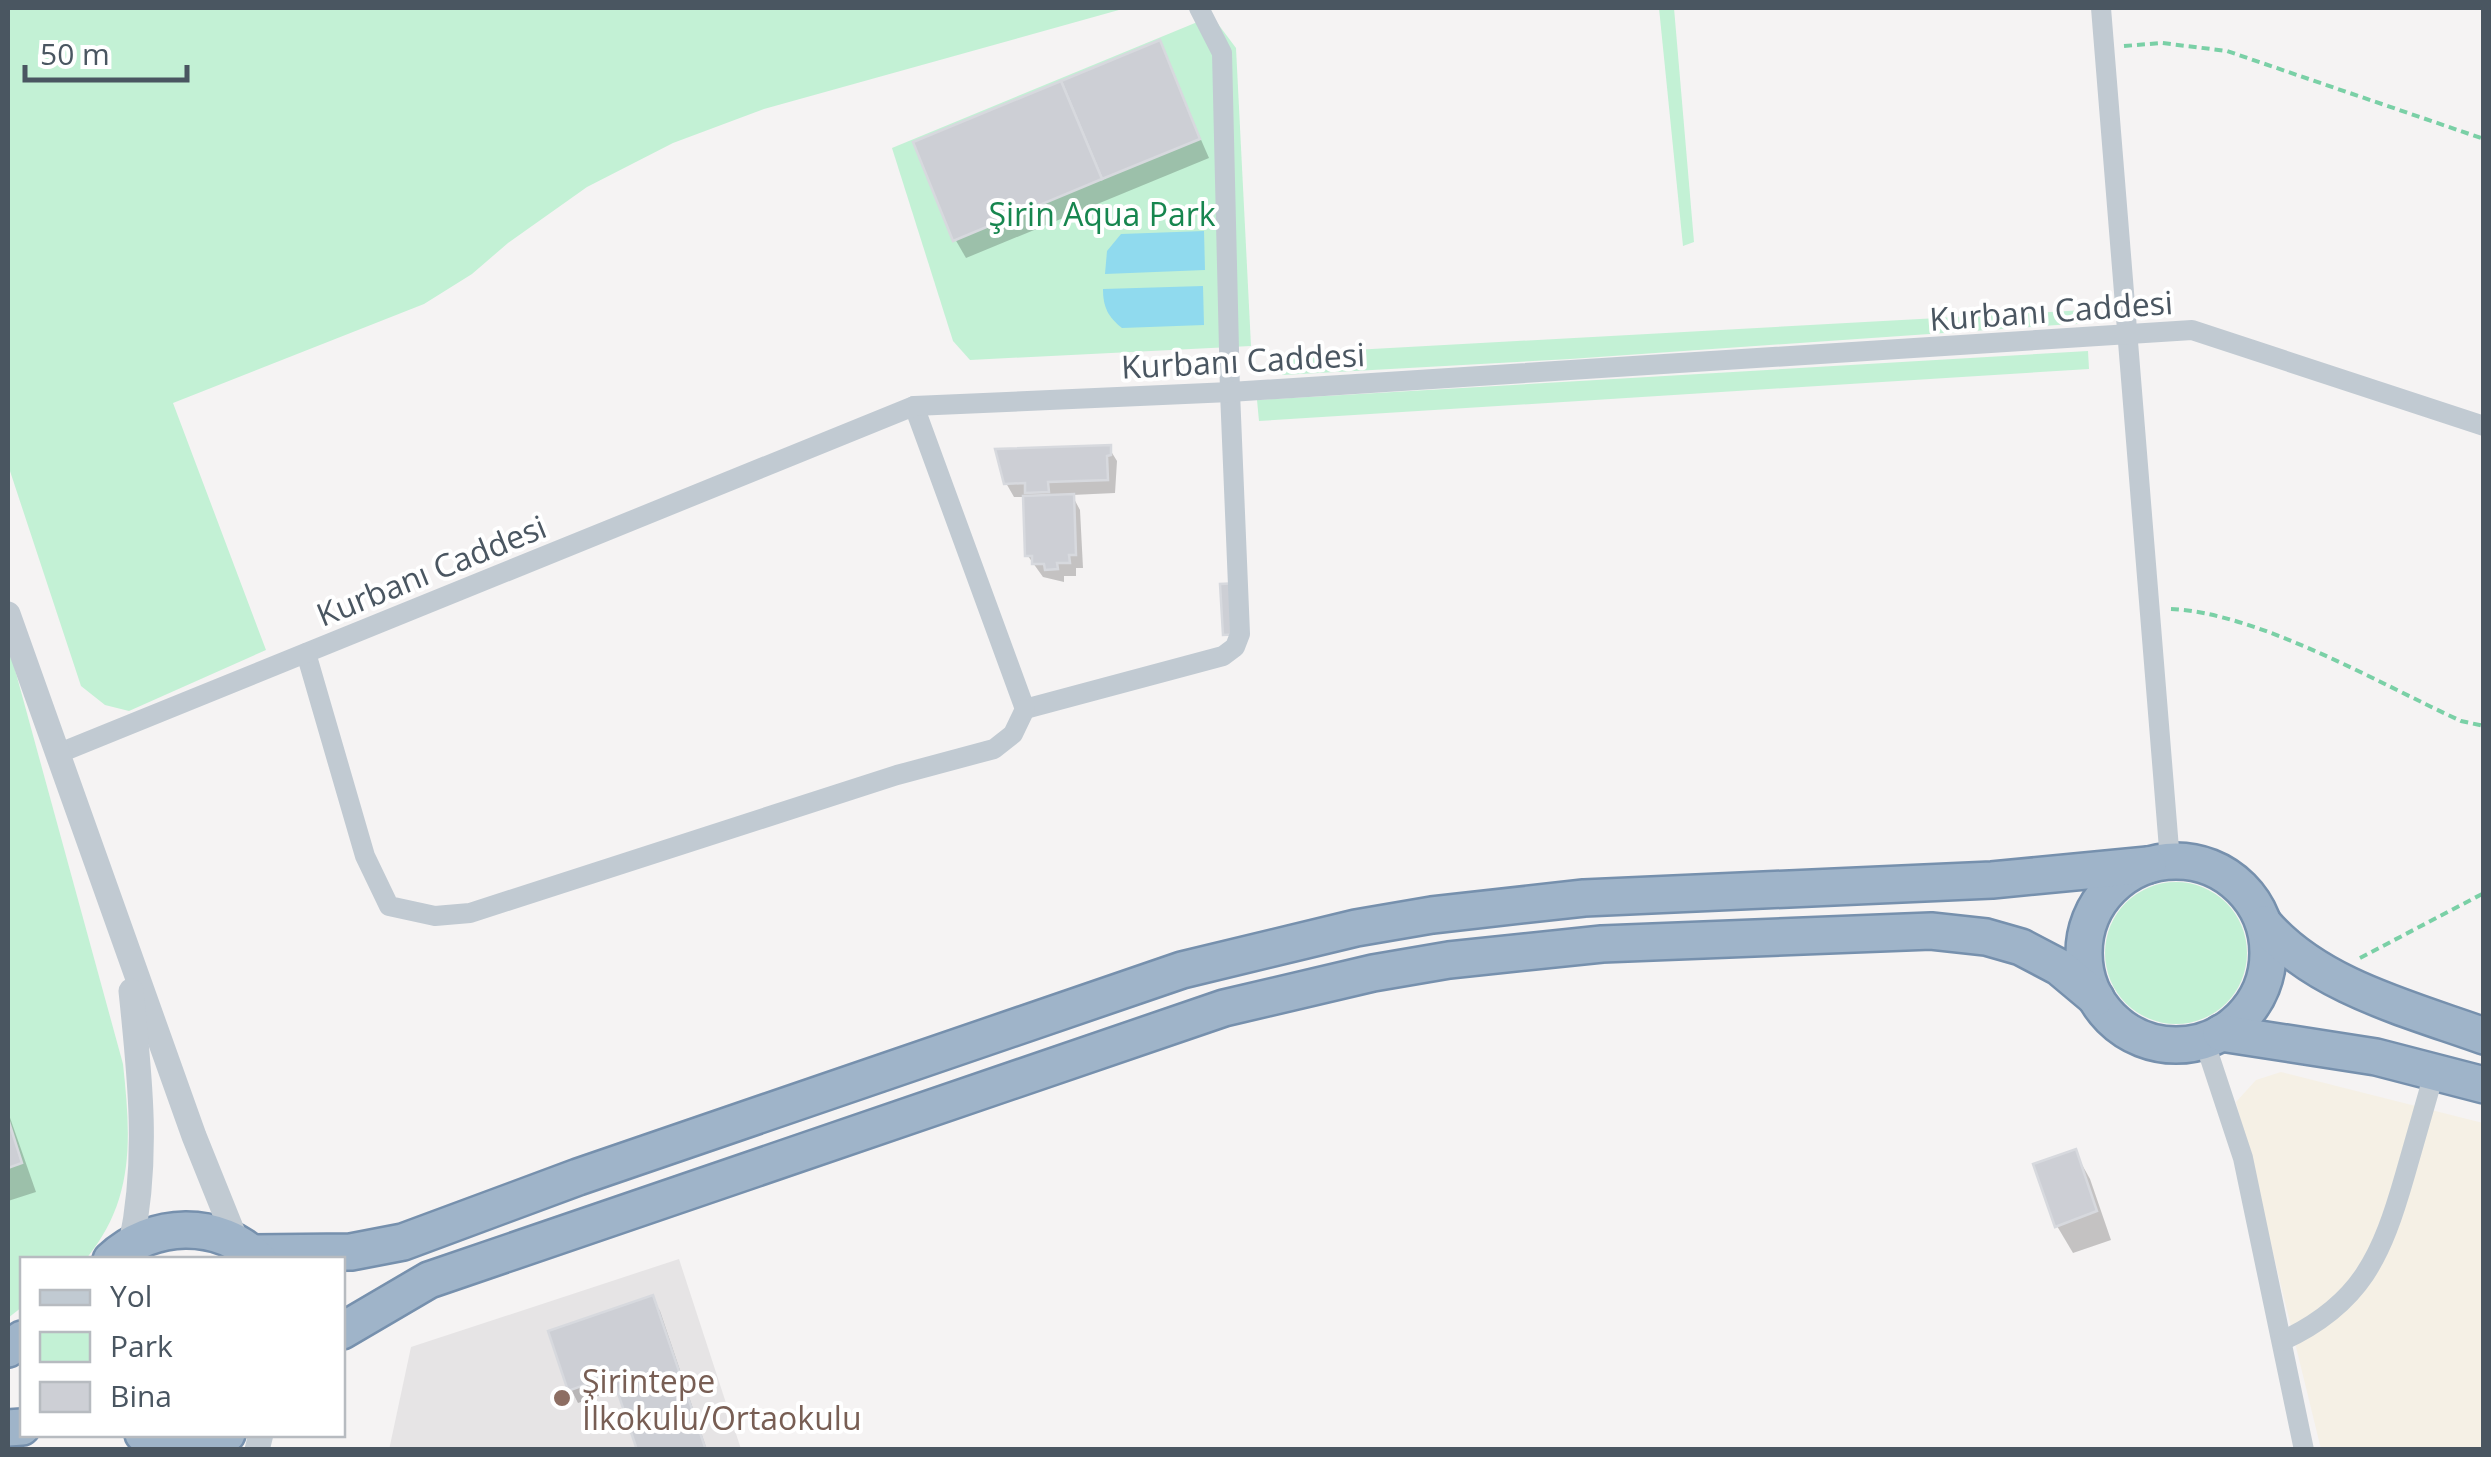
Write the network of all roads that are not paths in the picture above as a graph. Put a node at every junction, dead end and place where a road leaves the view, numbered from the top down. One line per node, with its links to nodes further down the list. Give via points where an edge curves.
1 (1199, 8): 4 (street, via 1222,53)
2 (2101, 8): 3 (street)
3 (2126, 335): 4 (street, Kurbanı Caddesi); 6 (street, Kurbanı Caddesi, via 2192,330); 11 (street, via 2149,608)
4 (1230, 392): 5 (street, Kurbanı Caddesi); 9 (street, via 1240,634 1235,647 1224,656)
5 (914, 406): 8 (street, Kurbanı Caddesi); 9 (street)
6 (2484, 426)
7 (8, 614): 10 (street)
8 (306, 653): 9 (street, via 380,891 389,906 435,916 470,913 994,749 1013,734); 10 (street, Kurbanı Caddesi)
9 (1024, 709)
10 (57, 754): 13 (street)
11 (2159, 863): 12 (highway, via 2202,864 2234,880); 14 (highway, via 2117,882 2088,927 2085,963); 20 (highway, via 1992,880 1584,898 1356,928 1182,970 403,1242 338,1253)
12 (2264, 924): 15 (highway, via 2324,974); 16 (highway, via 2268,960 2258,995 2236,1023)
13 (126, 951): 19 (street, via 143,1135 140,1189); 20 (street, via 194,1136)
14 (2096, 998): 16 (highway, via 2119,1025 2151,1042); 21 (highway, via 2059,966 2021,947 1931,932 1602,944 1373,973 1224,1008 466,1267 429,1280)
15 (2484, 1036)
16 (2213, 1037): 17 (highway); 22 (street)
17 (2435, 1070): 18 (highway); 22 (street, via 2373,1264 2328,1316)
18 (2484, 1085)
19 (121, 1252): 20 (highway, via 184,1229)
20 (250, 1252)
21 (345, 1329)
22 (2282, 1341): 25 (street)
23 (215, 1437): 24 (highway, via 186,1444)
24 (151, 1441)
25 (2304, 1450)

